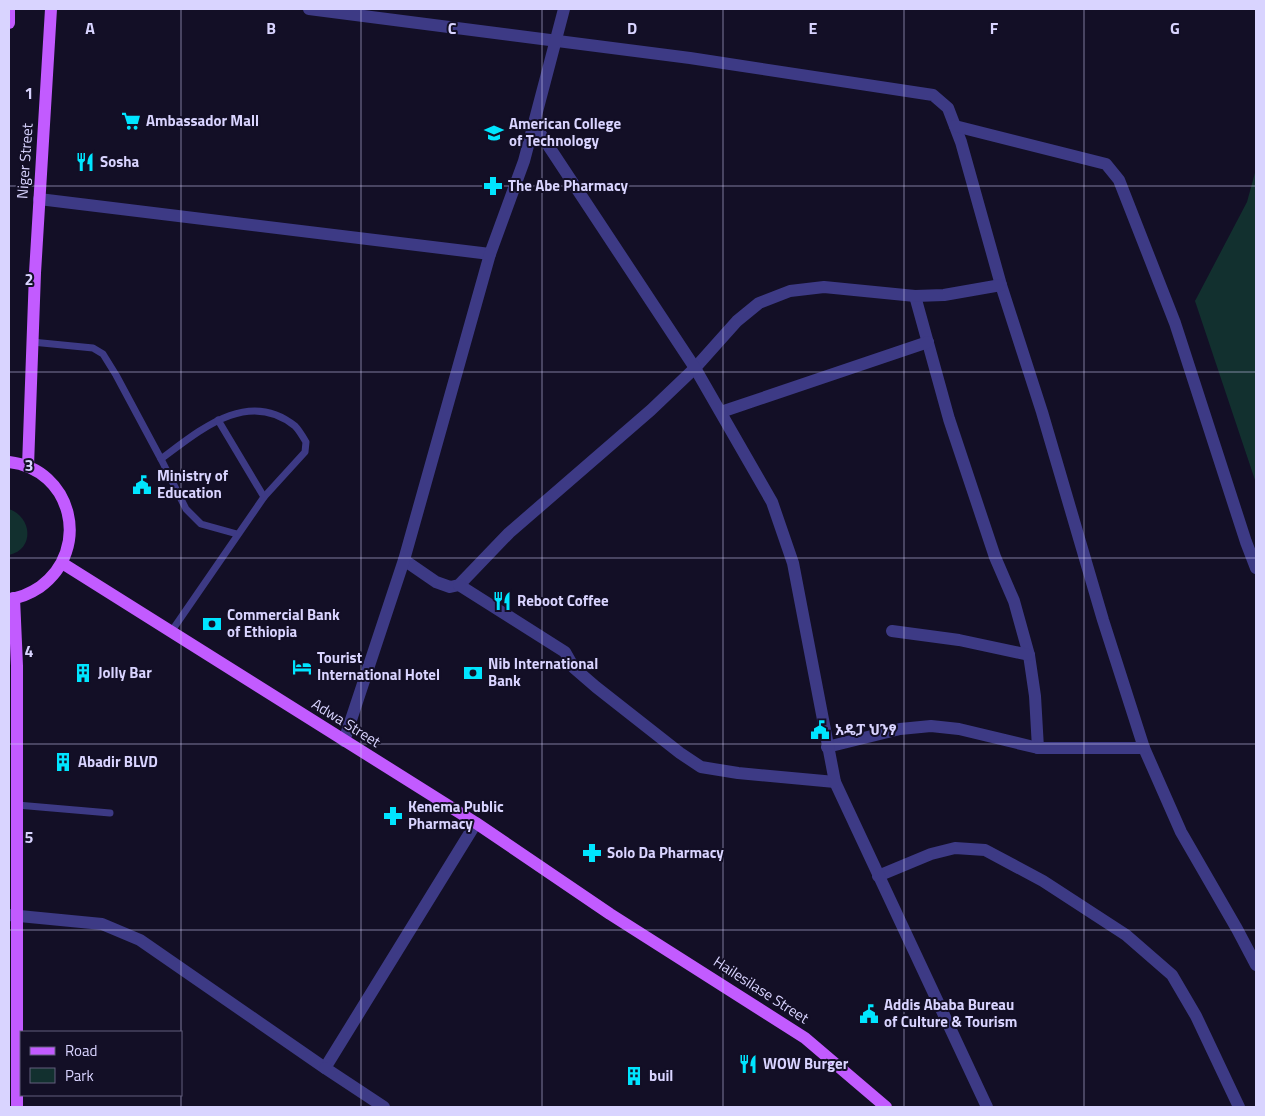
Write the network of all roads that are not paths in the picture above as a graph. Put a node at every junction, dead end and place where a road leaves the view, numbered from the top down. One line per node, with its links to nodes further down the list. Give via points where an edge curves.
1 (9, 9): 5 (main road)
2 (51, 9): 9 (main road, Niger Street)
3 (309, 9): 6 (street)
4 (564, 9): 6 (street)
5 (9, 23)
6 (556, 42): 7 (street); 8 (street, via 933,94 948,108)
7 (534, 124): 10 (street); 15 (street)
8 (955, 126): 11 (street); 25 (street, via 1106,164 1119,180 1175,323)
9 (39, 200): 10 (street); 13 (main road, Niger Street)
10 (490, 254): 23 (street)
11 (1001, 285): 12 (street, via 944,295); 34 (street)
12 (915, 296): 14 (street); 15 (street, via 824,287 790,291 759,303 737,321)
13 (32, 342): 18 (lane, via 93,348 103,354); 20 (main road, Niger Street)
14 (928, 342): 16 (street); 30 (street, via 949,419 995,557 1014,601)
15 (695, 368): 16 (street); 26 (street, via 509,533)
16 (721, 412): 32 (street, via 772,502 792,564)
17 (218, 420): 18 (lane); 21 (lane); 21 (lane, via 242,411 272,414 296,427 306,442 305,452)
18 (161, 459): 22 (lane, via 186,509 201,524)
19 (9, 462): 20 (main road)
20 (28, 466): 24 (main road, via 56,487 66,505 71,524)
21 (264, 497): 22 (lane)
22 (237, 534): 29 (lane)
23 (404, 560): 26 (street, via 436,582 450,587); 31 (street)
24 (62, 564): 27 (main road, via 50,580 34,592); 29 (main road, Adwa Street)
25 (1256, 568)
26 (459, 585): 35 (street, via 565,652 574,668 596,687 701,767)
27 (11, 599): 36 (main road, via 16,666)
28 (892, 631): 30 (street, via 959,640)
29 (171, 632): 31 (main road, Adwa Street)
30 (1029, 655): 33 (street)
31 (344, 741): 38 (main road, Adwa Street)
32 (827, 747): 33 (street, via 900,729 931,726 959,729); 35 (street)
33 (1038, 748): 34 (street)
34 (1144, 748): 42 (street, via 1181,832)
35 (835, 782): 39 (street)
36 (17, 805): 37 (lane); 41 (main road)
37 (110, 813)
38 (476, 823): 40 (main road, Adwa Street); 43 (street)
39 (878, 876): 47 (street); 48 (street, via 931,854 955,848 985,850 1051,886 1126,934 1172,975 1196,1016)
40 (610, 914): 46 (main road, Hailesilase Street, via 805,1038)
41 (13, 915): 43 (street, via 102,924 140,940); 45 (main road)
42 (1256, 965)
43 (326, 1068): 44 (street)
44 (384, 1106)
45 (17, 1107)
46 (886, 1107)
47 (987, 1107)
48 (1239, 1107)

